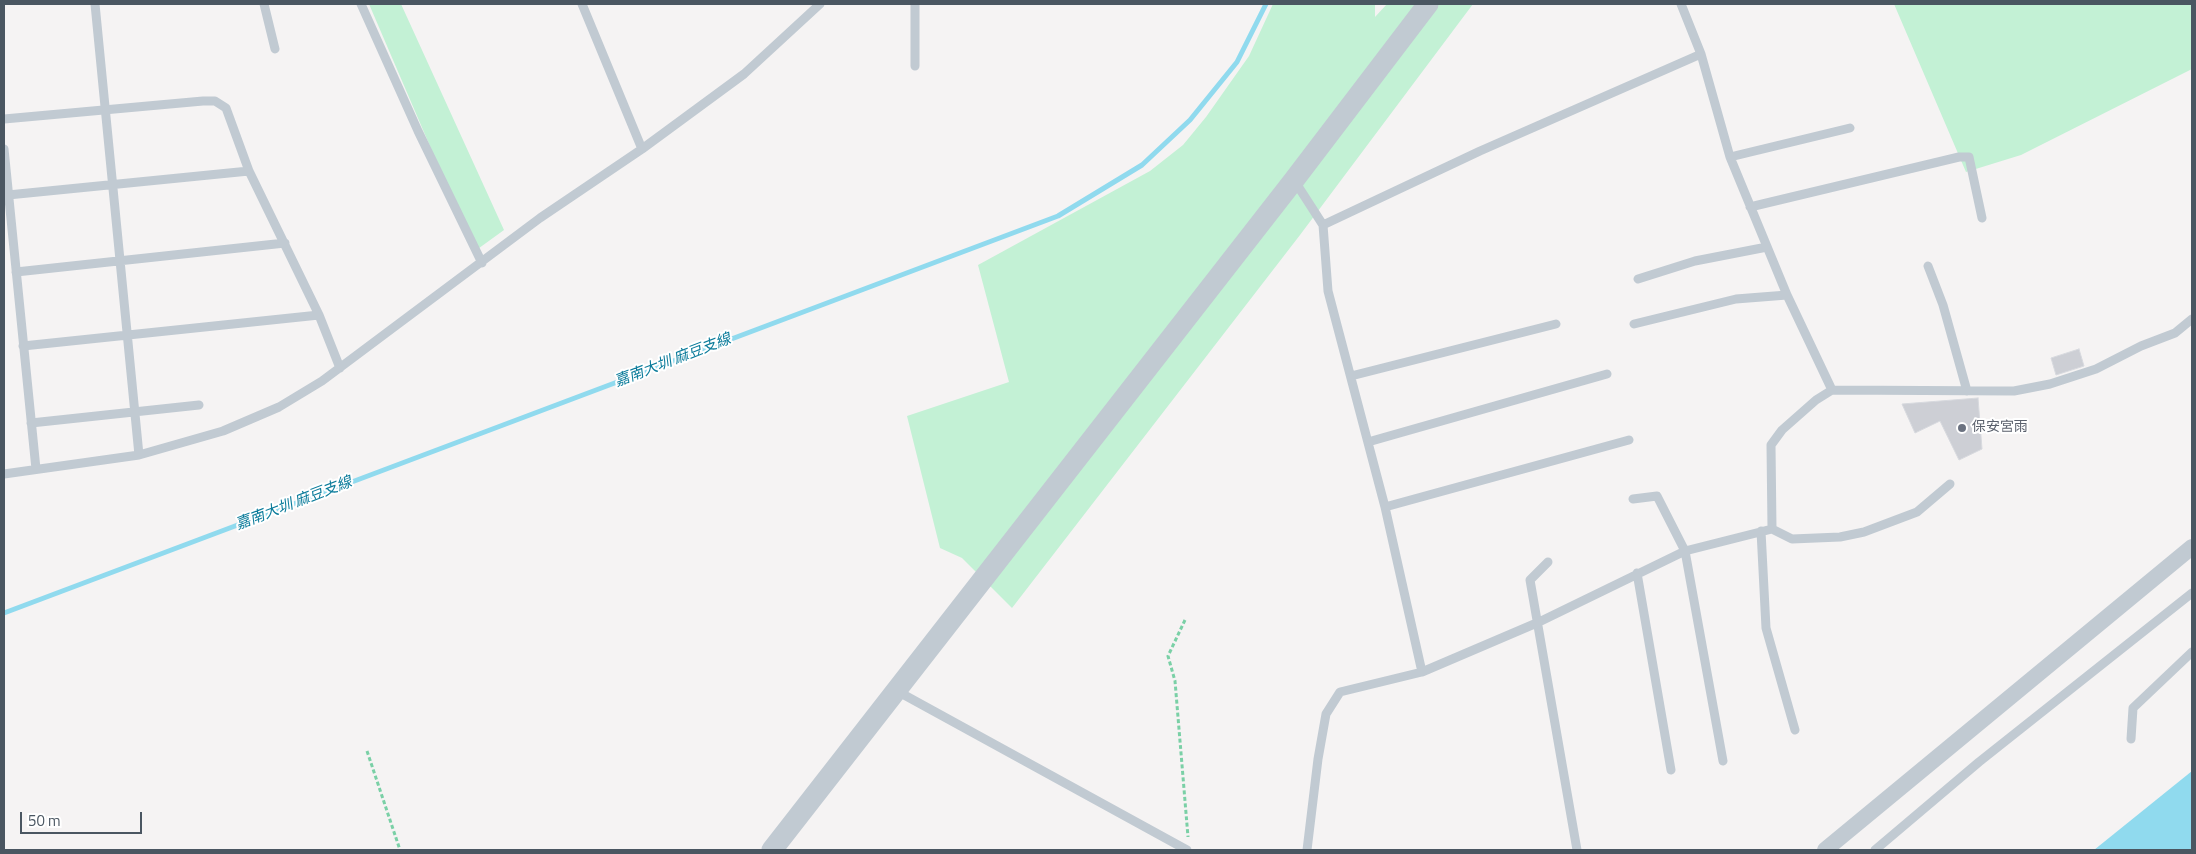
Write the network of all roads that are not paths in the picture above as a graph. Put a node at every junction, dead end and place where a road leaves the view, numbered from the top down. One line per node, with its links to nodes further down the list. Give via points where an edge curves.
1 (95, 4): 12 (lane)
2 (264, 4): 9 (lane)
3 (361, 4): 28 (lane)
4 (582, 4): 16 (lane)
5 (820, 4): 16 (lane, via 744,74)
6 (914, 4): 11 (lane)
7 (1428, 4): 19 (street)
8 (1682, 4): 10 (lane)
9 (275, 49)
10 (1701, 54): 17 (lane); 24 (lane)
11 (915, 66)
12 (105, 109): 13 (lane); 18 (lane, via 216,101 226,108); 20 (lane)
13 (4, 120)
14 (1850, 128): 17 (lane)
15 (4, 149): 21 (lane)
16 (642, 149): 28 (lane)
17 (1730, 157): 22 (lane)
18 (249, 171): 20 (lane); 25 (lane)
19 (1294, 180): 24 (lane); 65 (street)
20 (112, 185): 21 (lane); 27 (lane)
21 (8, 195): 30 (lane)
22 (1750, 207): 23 (lane, via 1968,157); 26 (lane)
23 (1982, 218)
24 (1323, 225): 41 (lane, via 1328,291)
25 (285, 243): 27 (lane); 33 (lane)
26 (1767, 247): 31 (lane, via 1695,261); 32 (lane)
27 (120, 261): 30 (lane); 37 (lane)
28 (482, 262): 39 (lane)
29 (1928, 266): 43 (lane, via 1943,305)
30 (16, 272): 38 (lane)
31 (1638, 278)
32 (1787, 295): 36 (lane, via 1736,299); 42 (lane)
33 (319, 315): 37 (lane); 39 (lane)
34 (2192, 319): 43 (lane, via 2175,333 2096,369 2050,384 2014,390)
35 (1556, 324): 41 (lane)
36 (1634, 324)
37 (127, 335): 38 (lane); 45 (lane)
38 (23, 346): 46 (lane)
39 (340, 368): 49 (lane, via 279,407 222,431)
40 (1607, 374): 48 (lane)
41 (1351, 376): 48 (lane)
42 (1832, 390): 43 (lane); 55 (lane, via 1782,430 1771,445)
43 (1967, 391)
44 (199, 405): 45 (lane)
45 (135, 412): 46 (lane); 49 (lane)
46 (31, 423): 50 (lane)
47 (1629, 440): 54 (lane)
48 (1368, 442): 54 (lane)
49 (139, 455): 50 (lane)
50 (36, 469): 51 (lane)
51 (4, 474)
52 (1950, 484): 55 (lane, via 1917,512 1864,532 1840,537 1792,539)
53 (1633, 499): 58 (lane, via 1657,496)
54 (1385, 507): 64 (lane)
55 (1772, 528): 56 (lane)
56 (1761, 531): 58 (lane); 66 (lane, via 1766,628)
57 (2192, 548): 74 (street)
58 (1685, 551): 60 (lane); 68 (lane)
59 (1548, 562): 62 (lane, via 1530,580)
60 (1637, 573): 62 (lane); 69 (lane)
61 (2192, 593): 75 (lane, via 1994,750)
62 (1539, 622): 64 (lane); 73 (lane)
63 (2192, 652): 67 (lane, via 2132,708)
64 (1422, 672): 72 (lane, via 1340,692 1326,714)
65 (897, 691): 70 (lane); 71 (street)
66 (1795, 730)
67 (2131, 739)
68 (1724, 761)
69 (1671, 770)
70 (1188, 846)
71 (772, 850)
72 (1307, 850)
73 (1577, 850)
74 (1825, 850)
75 (1875, 850)

